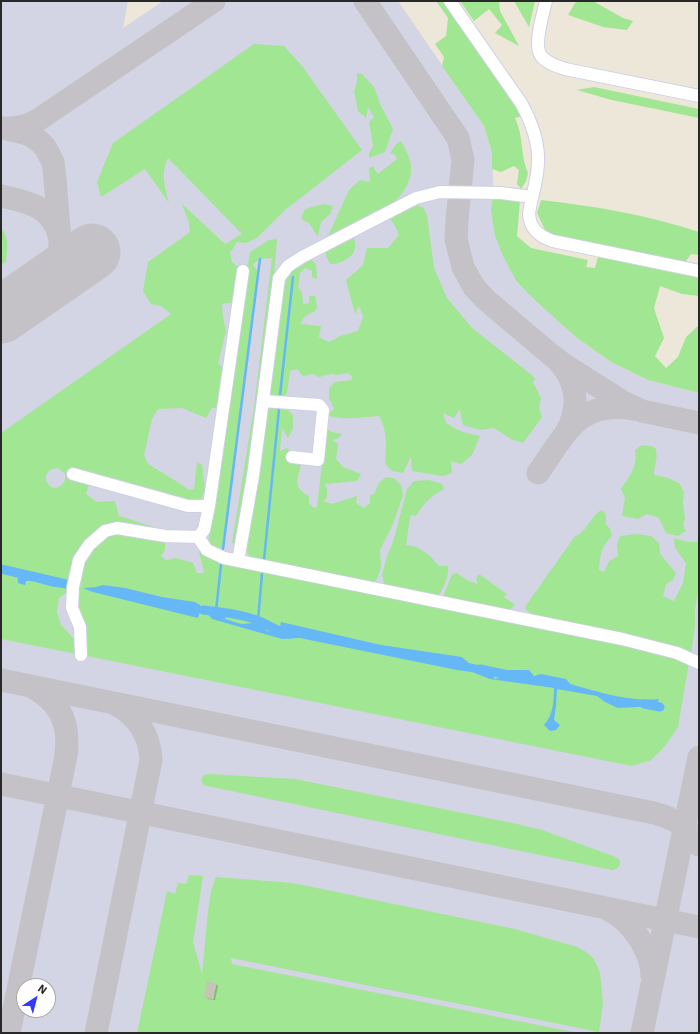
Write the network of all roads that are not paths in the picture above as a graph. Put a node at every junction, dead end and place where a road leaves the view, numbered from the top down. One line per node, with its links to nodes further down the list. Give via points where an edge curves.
1 (450, 1): 4 (street, via 528,115 534,131 538,162)
2 (546, 1): 3 (street, via 537,46 540,55 547,61 566,69)
3 (699, 96)
4 (532, 197): 6 (street, via 530,222 533,229 546,238); 7 (street, via 501,193 440,192 416,198 302,256 288,266 279,278)
5 (243, 271): 10 (street)
6 (699, 271)
7 (263, 401): 8 (street, via 319,405 323,410 318,460); 12 (street)
8 (292, 457)
9 (73, 474): 10 (street, via 188,506)
10 (209, 506): 11 (street, via 204,530)
11 (198, 537): 12 (street, via 208,550 224,558); 13 (street, via 165,536 117,528 105,531 89,545 79,560 73,587 72,608 80,627)
12 (238, 561): 14 (street, via 622,639 677,653)
13 (81, 655)
14 (699, 663)

